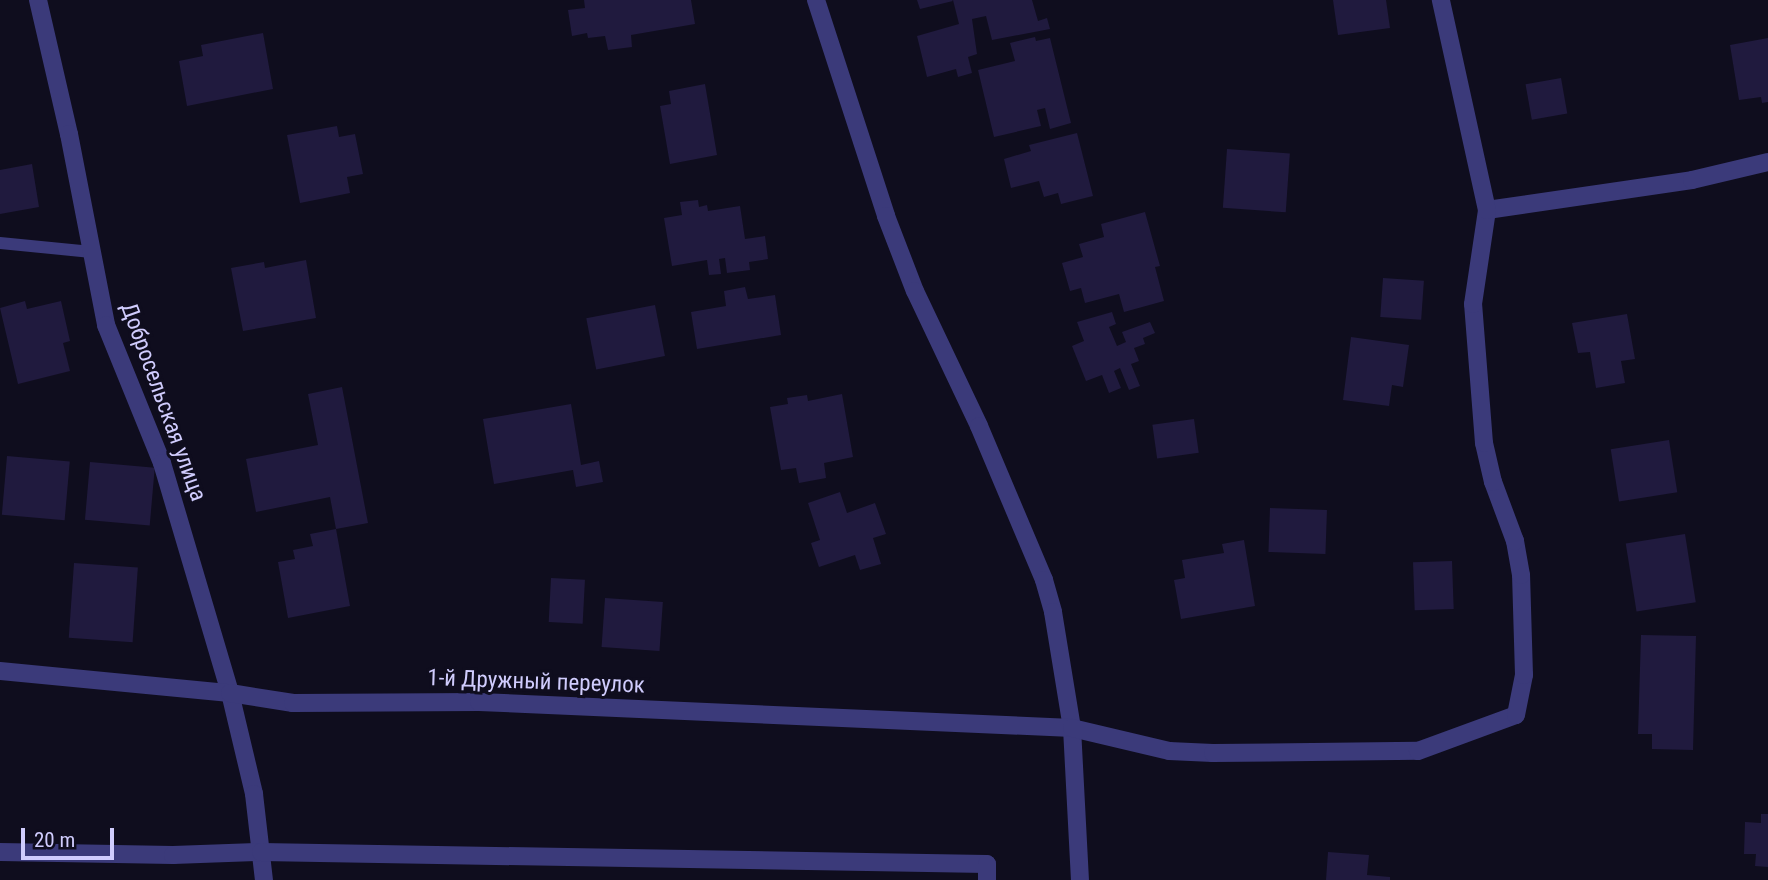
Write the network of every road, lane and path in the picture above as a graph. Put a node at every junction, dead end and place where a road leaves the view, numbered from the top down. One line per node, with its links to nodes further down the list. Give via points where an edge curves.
1 (38, 0): 7 (street, Добросельская улица)
2 (816, 0): 10 (street, via 915,291 1044,580)
3 (1441, 0): 5 (street)
4 (1768, 162): 5 (street, via 1692,180)
5 (1487, 210): 10 (street, 1-й Дружный переулок, via 1474,304 1484,443 1521,575 1524,674 1516,715 1418,751 1381,753 1169,751)
6 (0, 243): 7 (lane)
7 (92, 253): 9 (street, Добросельская улица, via 106,325 162,463)
8 (0, 671): 9 (street, 1-й Дружный переулок)
9 (230, 693): 10 (street, 1-й Дружный переулок, via 293,703 479,702); 12 (street, Добросельская улица, via 254,794)
10 (1072, 728): 15 (street)
11 (0, 852): 12 (street)
12 (261, 852): 13 (street, Добросельская улица); 14 (street, via 986,864)
13 (264, 880)
14 (986, 880)
15 (1080, 880)

